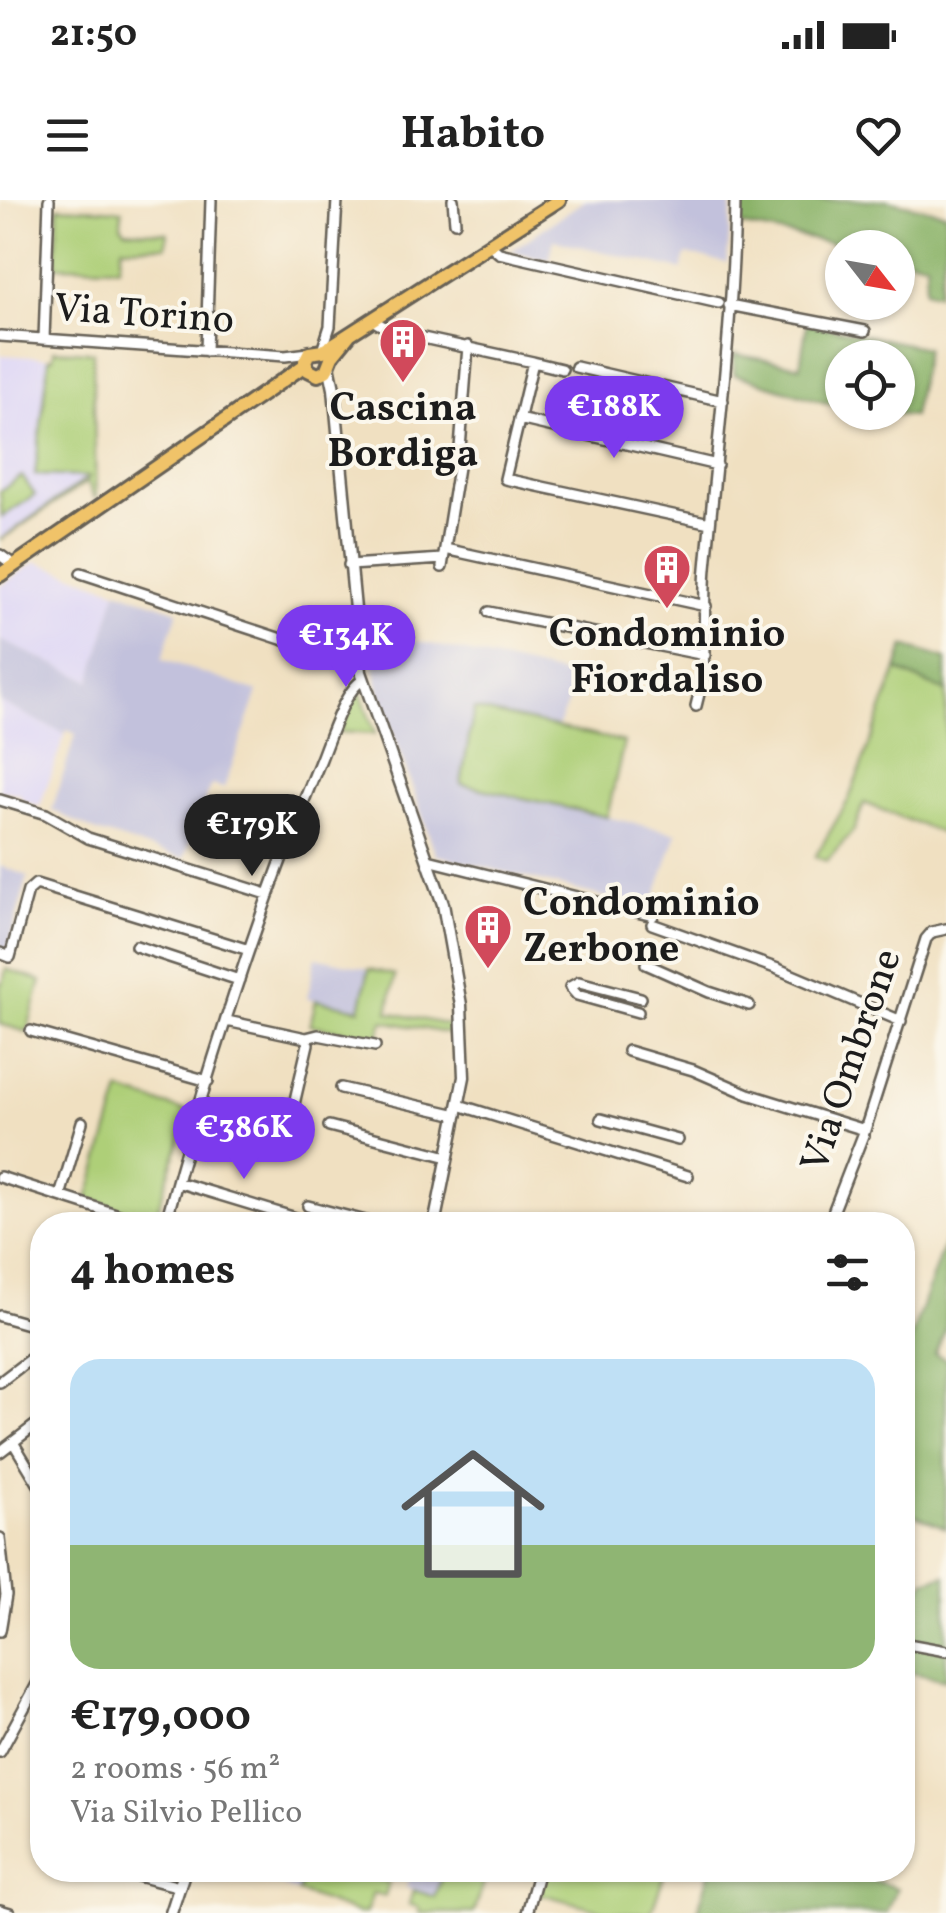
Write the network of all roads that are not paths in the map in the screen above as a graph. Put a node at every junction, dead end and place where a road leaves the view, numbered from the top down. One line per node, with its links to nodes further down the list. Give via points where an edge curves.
1 (49, 200): 15 (street)
2 (211, 200): 17 (street)
3 (337, 200): 11 (street)
4 (453, 200): 7 (street)
5 (560, 200): 8 (main road)
6 (734, 200): 9 (street)
7 (456, 222)
8 (490, 245): 9 (street, via 499,253); 10 (main road)
9 (724, 304): 12 (street); 22 (street)
10 (374, 321): 13 (main road); 16 (street, via 391,331)
11 (330, 326): 13 (street); 18 (street)
12 (865, 330)
13 (350, 335): 18 (main road)
14 (0, 336): 15 (street, Via Torino)
15 (44, 339): 17 (street, Via Torino)
16 (468, 346): 19 (street); 27 (street)
17 (206, 351): 18 (street, Via Torino)
18 (317, 362): 28 (main road); 29 (street, via 334,402)
19 (532, 362): 21 (street); 23 (street)
20 (576, 368): 22 (street)
21 (562, 369)
22 (723, 401): 24 (street)
23 (519, 420): 24 (street); 25 (street, via 505,479)
24 (717, 464): 25 (street)
25 (710, 524): 32 (street)
26 (0, 555): 28 (street)
27 (443, 558): 29 (street); 32 (street)
28 (14, 565): 31 (main road)
29 (349, 565): 35 (street)
30 (81, 573): 35 (street)
31 (0, 575)
32 (706, 606): 34 (street)
33 (489, 612): 34 (street)
34 (705, 655): 37 (street)
35 (360, 665): 36 (street)
36 (363, 680): 40 (street, via 352,690); 41 (street)
37 (696, 706)
38 (0, 800): 42 (street, via 46,814 88,838)
39 (203, 815): 40 (street)
40 (286, 844): 42 (street)
41 (428, 860): 53 (street, via 653,920); 60 (street, via 448,920 463,1018)
42 (267, 894): 45 (street)
43 (946, 929): 53 (street, Via Ombrone, via 926,939)
44 (136, 946): 48 (street)
45 (248, 950): 46 (street, via 34,884); 48 (street)
46 (5, 955)
47 (646, 964): 50 (street)
48 (239, 980): 52 (street)
49 (641, 998): 51 (street, via 579,982 570,988)
50 (749, 1005)
51 (638, 1012)
52 (227, 1020): 55 (street); 58 (street)
53 (902, 1021): 65 (street, Via Ombrone)
54 (32, 1031): 58 (street)
55 (306, 1038): 56 (street); 63 (street, via 285,1142 277,1146)
56 (375, 1046)
57 (628, 1051): 65 (street)
58 (208, 1081): 63 (street)
59 (341, 1088): 60 (street)
60 (458, 1110): 67 (street); 68 (street)
61 (601, 1118): 66 (street)
62 (82, 1122): 71 (street)
63 (194, 1126): 70 (street)
64 (329, 1126): 67 (street)
65 (866, 1130): 78 (street, Via Ombrone)
66 (678, 1140)
67 (448, 1157): 77 (street)
68 (688, 1176)
69 (0, 1177): 71 (street)
70 (177, 1182): 74 (street); 75 (street)
71 (60, 1196): 73 (street)
72 (308, 1206): 76 (street)
73 (110, 1212)
74 (169, 1212)
75 (273, 1212)
76 (331, 1212)
77 (437, 1212)
78 (833, 1212)
79 (0, 1316): 80 (street)
80 (30, 1325)
81 (30, 1359): 82 (street)
82 (0, 1382)
83 (30, 1429): 84 (street)
84 (13, 1442): 85 (street); 86 (street)
85 (0, 1452)
86 (30, 1470)
87 (0, 1538): 88 (street, via 6,1594)
88 (0, 1631)
89 (915, 1645): 90 (street)
90 (946, 1651)
91 (30, 1697): 92 (street)
92 (0, 1752)
93 (161, 1882): 96 (street)
94 (181, 1882): 96 (street)
95 (536, 1882): 100 (street)
96 (180, 1887): 99 (street)
97 (0, 1910): 98 (street)
98 (10, 1913)
99 (171, 1913)
100 (527, 1913)

